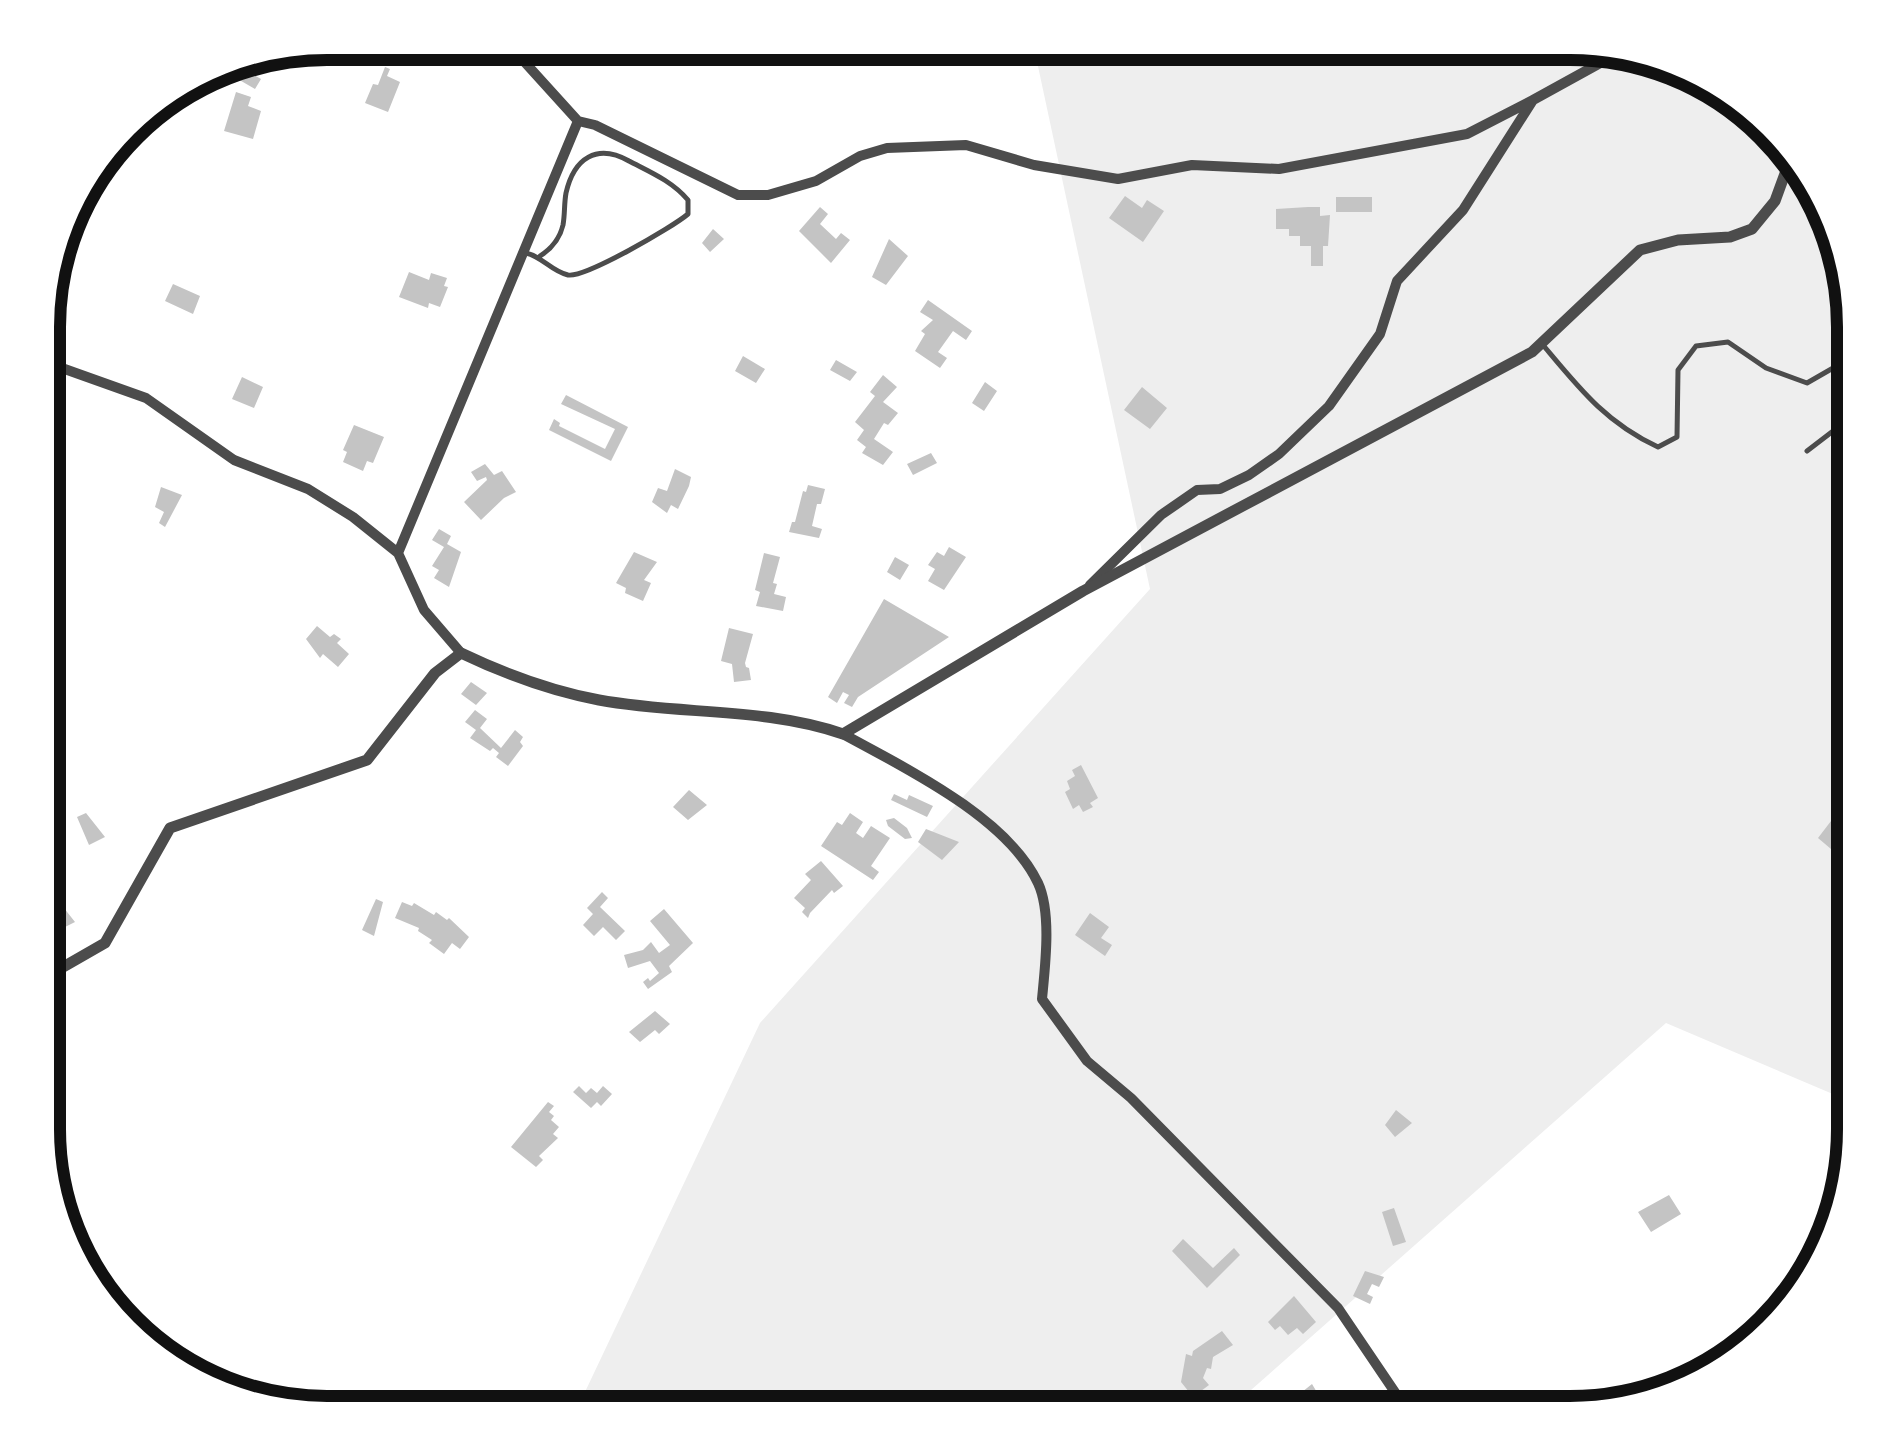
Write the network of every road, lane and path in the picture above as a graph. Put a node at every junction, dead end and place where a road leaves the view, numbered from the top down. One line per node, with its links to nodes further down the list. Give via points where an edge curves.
1 (524, 61): 4 (street)
2 (1601, 63): 3 (street)
3 (1533, 100): 4 (street, via 1467,134 1279,169 1192,165 1118,179 966,146 886,148 816,181 738,195); 14 (street, via 1463,210 1398,280 1380,334 1329,406 1249,475 1220,489 1197,490 1161,516)
4 (578, 121): 6 (street)
5 (1786, 171): 8 (street, via 1775,200 1752,230 1640,250)
6 (523, 252): 7 (lane); 13 (street)
7 (540, 256): 7 (lane, via 563,228 572,178 600,150 676,186 688,200 688,214 676,224 591,271 554,270)
8 (1543, 345): 9 (lane, via 1584,394 1628,433 1658,447 1677,437 1678,370 1696,346 1728,342 1766,368 1807,383); 14 (street)
9 (1837, 366)
10 (60, 367): 13 (street, via 146,398 234,460 323,498)
11 (1837, 427): 12 (lane)
12 (1807, 451)
13 (398, 553): 15 (street, via 424,610)
14 (1083, 591): 16 (street)
15 (461, 653): 16 (street, via 512,677 598,700 790,720); 17 (street, via 436,672 366,760 170,828 106,943)
16 (843, 734): 18 (street, via 959,801 1016,850 1040,886 1048,946 1042,999 1087,1060 1338,1308)
17 (61, 969)
18 (1398, 1396)

